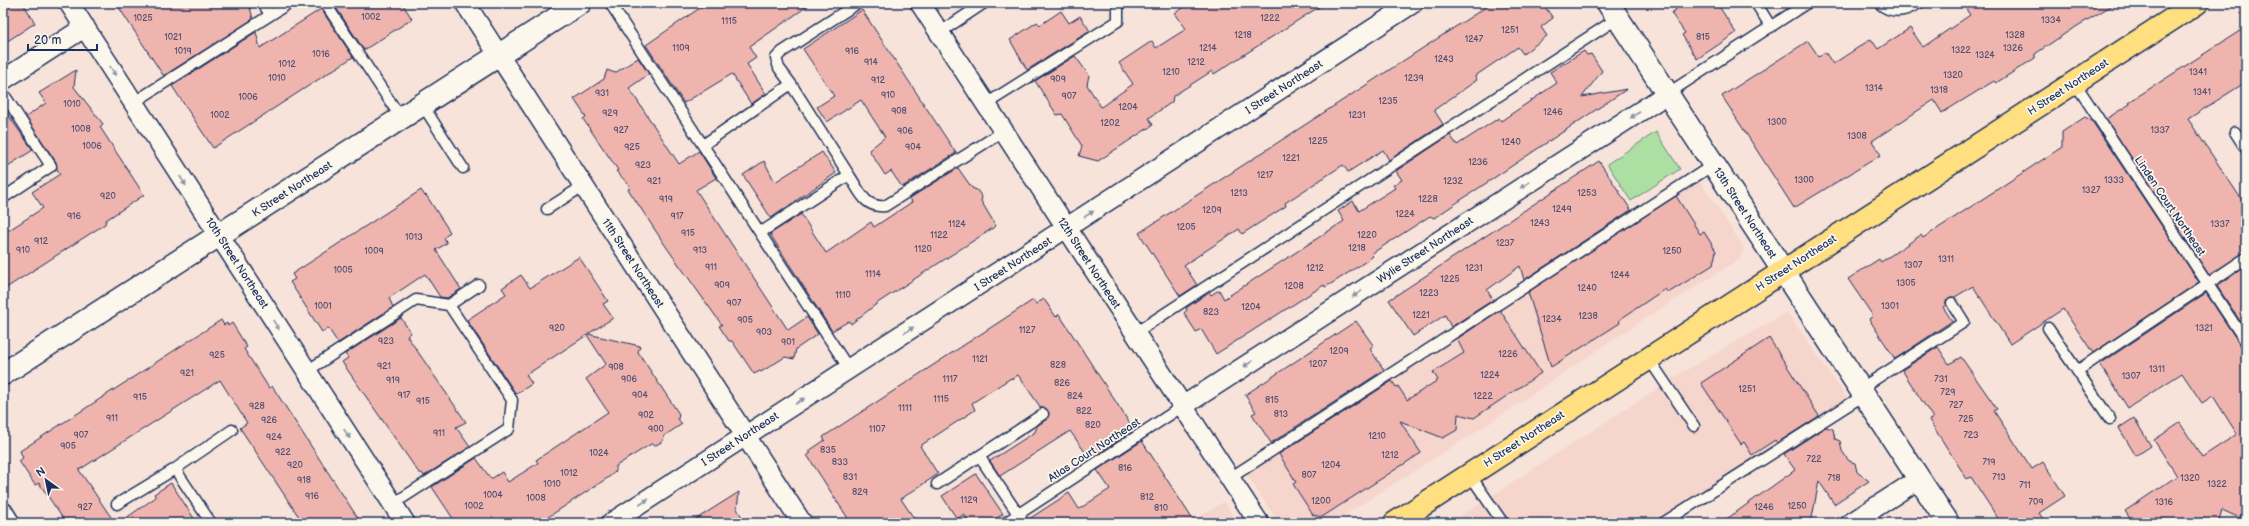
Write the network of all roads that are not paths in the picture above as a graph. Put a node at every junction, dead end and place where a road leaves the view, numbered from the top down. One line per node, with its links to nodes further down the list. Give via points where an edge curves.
1 (69, 3): 21 (street, 10th Street Northeast)
2 (263, 3): 19 (lane)
3 (289, 3): 19 (lane)
4 (325, 3): 32 (lane)
5 (465, 3): 23 (street, 11th Street Northeast)
6 (580, 3): 23 (main road, K Street Northeast)
7 (610, 3): 35 (lane)
8 (858, 3): 26 (lane, via 776,58 779,68)
9 (920, 3): 22 (street, 12th Street Northeast)
10 (984, 3): 22 (lane)
11 (1118, 3): 31 (lane, via 1118,21)
12 (1413, 3): 43 (street, I Street Northeast, one-way to 12)
13 (1756, 3): 20 (lane)
14 (1807, 3): 20 (lane)
15 (1879, 3): 16 (lane, via 1894,11 1907,11)
16 (1919, 3)
17 (2197, 3): 25 (main road, H Street Northeast)
18 (1613, 10): 28 (main road, 13th Street Northeast); 53 (lane)
19 (270, 15): 29 (lane)
20 (1771, 26): 28 (lane)
21 (85, 27): 24 (street); 29 (street, 10th Street Northeast, one-way to 29)
22 (939, 33): 31 (street, 12th Street Northeast)
23 (498, 55): 30 (main road, K Street Northeast); 40 (street, 11th Street Northeast)
24 (3, 80)
25 (2075, 83): 47 (main road, H Street Northeast); 48 (lane, Linden Court Northeast)
26 (791, 84): 35 (lane); 39 (lane)
27 (3, 93): 41 (lane, via 51,166)
28 (1668, 94): 37 (main road, 13th Street Northeast); 61 (street, Wylie Street Northeast, one-way to 61)
29 (133, 103): 45 (street, 10th Street Northeast, one-way to 45)
30 (422, 104): 32 (main road, K Street Northeast); 38 (lane)
31 (986, 104): 33 (street, 12th Street Northeast)
32 (401, 118): 45 (main road, K Street Northeast)
33 (1004, 131): 39 (lane, via 886,206 876,207 869,204); 43 (street, 12th Street Northeast)
34 (2235, 132): 36 (lane)
35 (703, 145): 44 (lane)
36 (2246, 149)
37 (1713, 164): 47 (main road, 13th Street Northeast); 70 (lane)
38 (464, 168)
39 (849, 175): 44 (lane)
40 (583, 186): 42 (lane); 66 (street, 11th Street Northeast)
41 (3, 198)
42 (547, 209)
43 (1067, 228): 53 (street, 12th Street Northeast); 56 (street, I Street Northeast, one-way to 43)
44 (760, 233): 56 (lane)
45 (219, 236): 57 (street, 10th Street Northeast, one-way to 57); 59 (main road, K Street Northeast)
46 (2246, 258): 48 (lane)
47 (1783, 271): 55 (main road, H Street Northeast); 60 (main road, 13th Street Northeast)
48 (2208, 284): 54 (lane, Linden Court Northeast); 58 (lane)
49 (478, 285): 51 (lane)
50 (1952, 303): 60 (lane, via 1964,322)
51 (449, 305): 57 (lane, via 416,300); 74 (lane, via 512,400 509,429)
52 (2048, 328): 58 (lane)
53 (1135, 333): 61 (street, 12th Street Northeast)
54 (2246, 342)
55 (1649, 359): 64 (lane); 69 (main road, H Street Northeast)
56 (849, 369): 66 (street, I Street Northeast, one-way to 56)
57 (307, 371): 74 (street, 10th Street Northeast, one-way to 74)
58 (2077, 371): 63 (lane)
59 (3, 374)
60 (1862, 392): 71 (main road, 13th Street Northeast); 86 (lane)
61 (1183, 406): 70 (street, 12th Street Northeast); 76 (lane, Atlas Court Northeast)
62 (1043, 414): 67 (lane)
63 (2110, 419)
64 (1694, 426)
65 (232, 430): 68 (lane)
66 (746, 436): 80 (street, I Street Northeast, one-way to 66); 81 (street, 11th Street Northeast)
67 (979, 456): 72 (lane); 76 (lane)
68 (175, 469): 73 (lane); 78 (lane)
69 (1470, 475): 84 (main road, H Street Northeast); 85 (lane)
70 (1230, 478): 83 (street, 12th Street Northeast)
71 (1919, 479): 87 (street); 88 (main road, 13th Street Northeast)
72 (937, 484)
73 (117, 504)
74 (393, 504): 79 (street, 10th Street Northeast)
75 (3, 512): 77 (street)
76 (1021, 519): 82 (lane, Atlas Court Northeast)
77 (10, 523)
78 (211, 523)
79 (405, 523)
80 (611, 523)
81 (802, 523)
82 (1005, 523)
83 (1259, 523)
84 (1395, 523)
85 (1503, 523)
86 (1663, 523)
87 (1851, 523)
88 (1948, 523)

